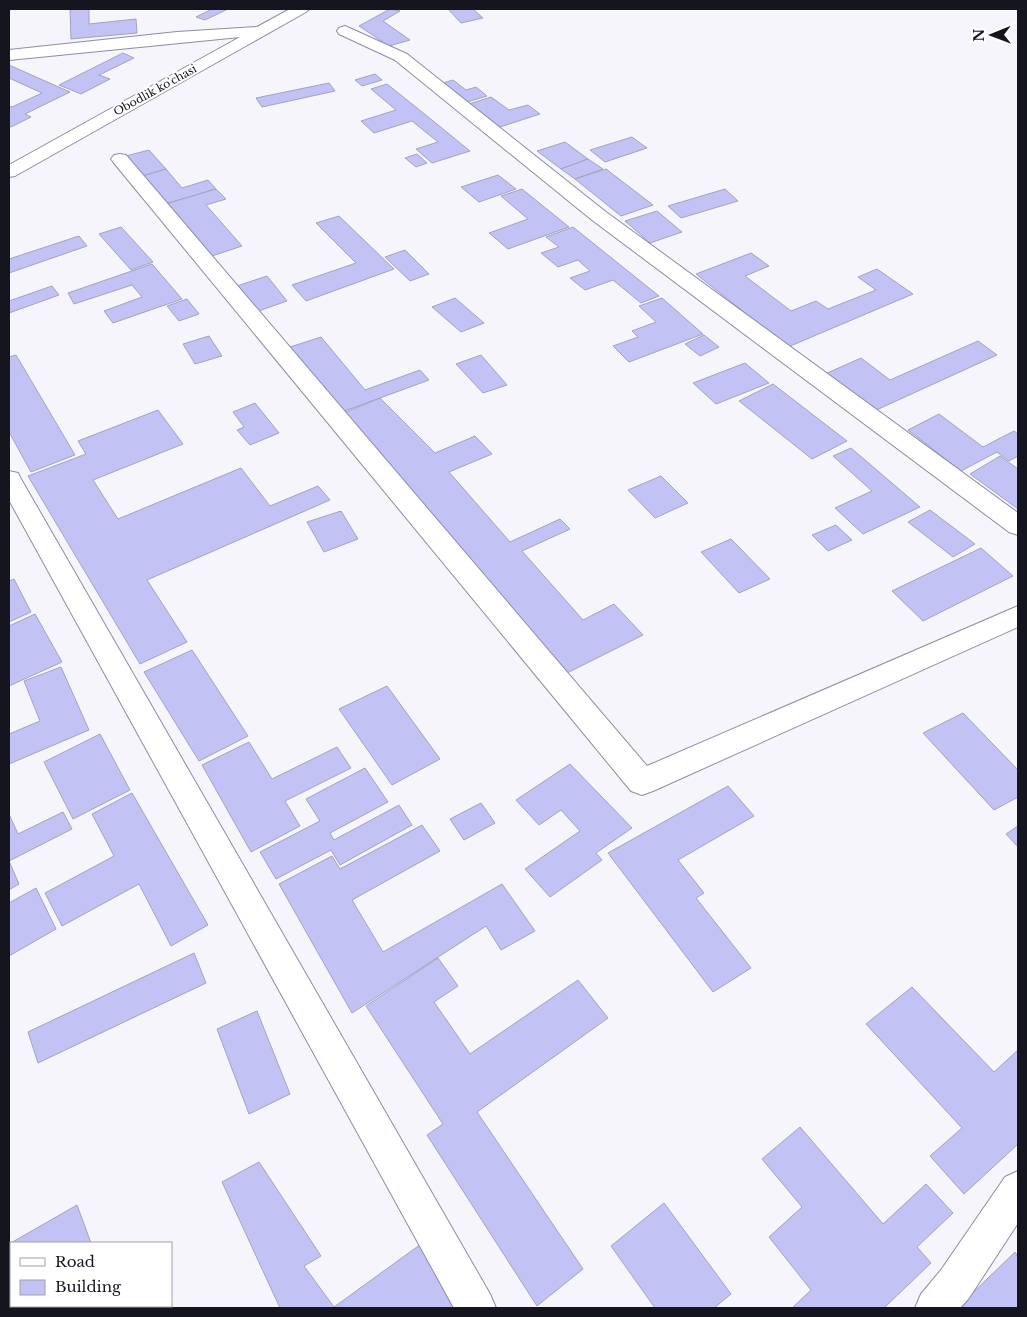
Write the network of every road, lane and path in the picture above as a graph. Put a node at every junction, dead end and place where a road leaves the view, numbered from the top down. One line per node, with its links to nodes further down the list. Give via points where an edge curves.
1 (301, 9): 2 (street, Obodlik ko'chasi)
2 (263, 30): 4 (street); 6 (street, Obodlik ko'chasi)
3 (345, 31): 8 (street, via 401,57 600,216)
4 (9, 55)
5 (120, 159): 9 (street, via 642,782)
6 (9, 172)
7 (9, 479): 11 (street)
8 (1018, 526)
9 (1018, 616)
10 (1018, 1190): 12 (street, via 955,1284)
11 (476, 1308)
12 (935, 1308)

